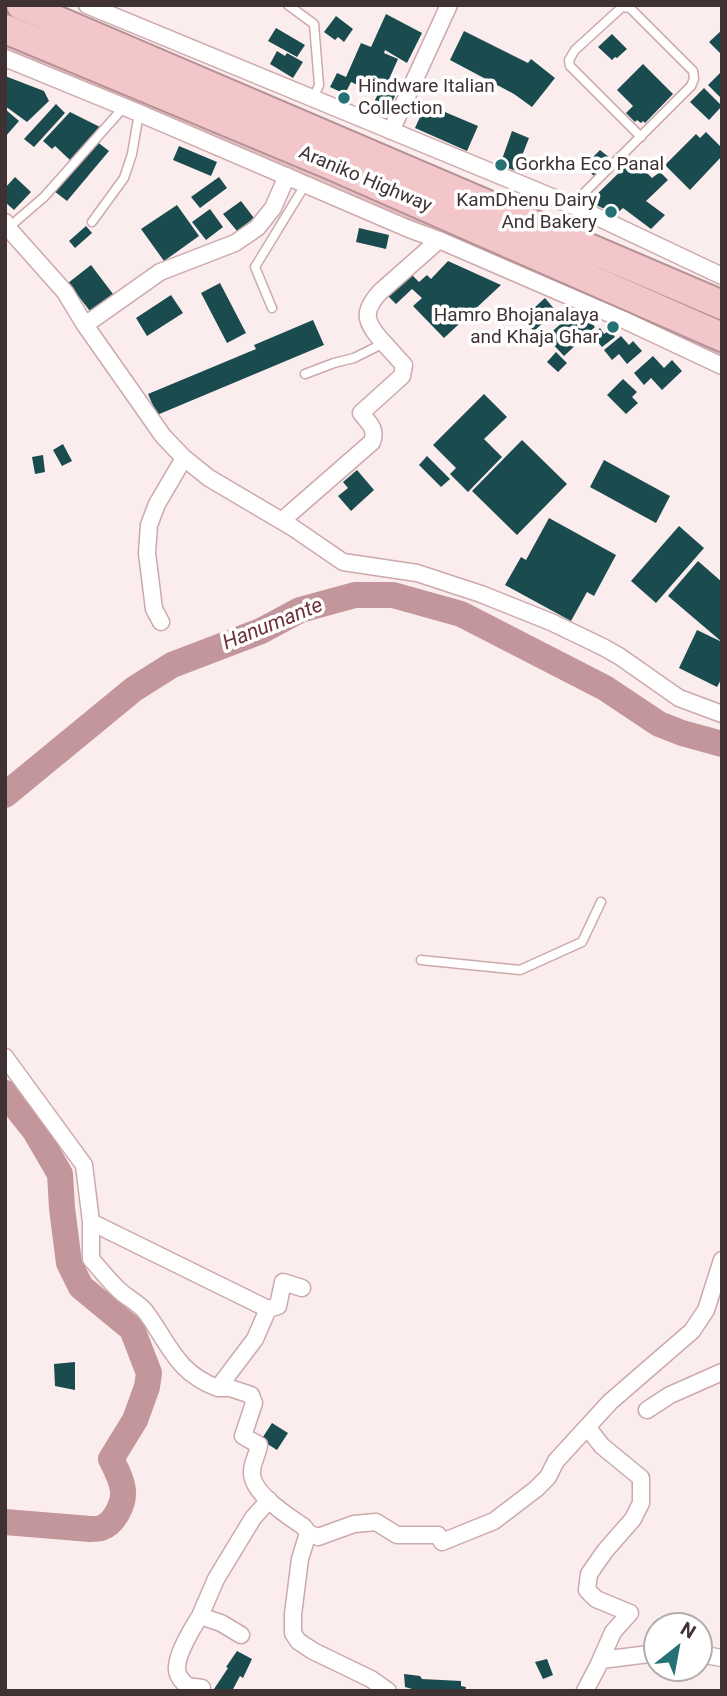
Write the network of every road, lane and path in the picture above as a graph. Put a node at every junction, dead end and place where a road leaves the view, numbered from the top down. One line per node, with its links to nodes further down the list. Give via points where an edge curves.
1 (21, 5): 18 (highway, Araniko Highway)
2 (87, 5): 7 (street)
3 (288, 5): 7 (lane, via 314,24 319,85)
4 (449, 5): 9 (street)
5 (5, 29): 21 (highway, Araniko Highway, via 331,165)
6 (5, 58): 8 (street)
7 (313, 99): 9 (street)
8 (132, 110): 11 (street); 14 (lane, via 132,154 124,178); 15 (lane, via 44,197)
9 (391, 131): 13 (street)
10 (641, 137): 10 (lane, via 691,86 693,71 630,8 622,7 569,60); 13 (lane, via 581,196)
11 (286, 176): 12 (street); 20 (street, via 273,208 257,228 235,243 160,272)
12 (304, 185): 16 (street); 19 (lane, via 255,267)
13 (576, 207): 17 (street)
14 (92, 222)
15 (7, 225): 20 (street, via 65,292)
16 (439, 240): 22 (street, via 372,300 367,318); 23 (street)
17 (722, 275)
18 (722, 305)
19 (272, 308)
20 (85, 325): 25 (street, via 163,436)
21 (722, 337)
22 (384, 343): 24 (lane); 26 (street, via 404,365 402,376 361,413 373,428 372,442)
23 (722, 366)
24 (305, 374)
25 (184, 458): 26 (street); 27 (street, via 149,525 147,553 154,609)
26 (283, 522): 28 (street, via 343,562 445,581 551,622 619,656 679,698)
27 (161, 622)
28 (722, 714)
29 (601, 902): 30 (lane, via 582,942 520,970)
30 (421, 960)
31 (5, 1056): 32 (street, via 84,1165)
32 (91, 1222): 35 (street); 37 (street, via 91,1259 144,1310 181,1365)
33 (722, 1260): 39 (street, via 706,1310 692,1331)
34 (302, 1288): 35 (street, via 283,1282 278,1306)
35 (268, 1309): 37 (street, via 255,1339)
36 (722, 1372): 38 (street)
37 (218, 1388): 40 (street, via 251,1395 254,1403 243,1436 259,1445 251,1476)
38 (647, 1410)
39 (587, 1427): 41 (street, via 536,1489 494,1521 442,1542 438,1535 397,1535 376,1521 318,1537); 45 (street, via 601,1446 641,1478 642,1503 589,1574 587,1590 596,1599 630,1613 613,1632)
40 (269, 1500): 41 (street); 42 (street, via 216,1579)
41 (308, 1533): 47 (street, via 300,1559 293,1633 313,1651)
42 (200, 1616): 43 (street); 46 (street, via 177,1667 178,1677)
43 (241, 1635)
44 (643, 1655): 45 (street)
45 (601, 1660): 48 (street)
46 (190, 1688)
47 (388, 1691)
48 (585, 1691)

